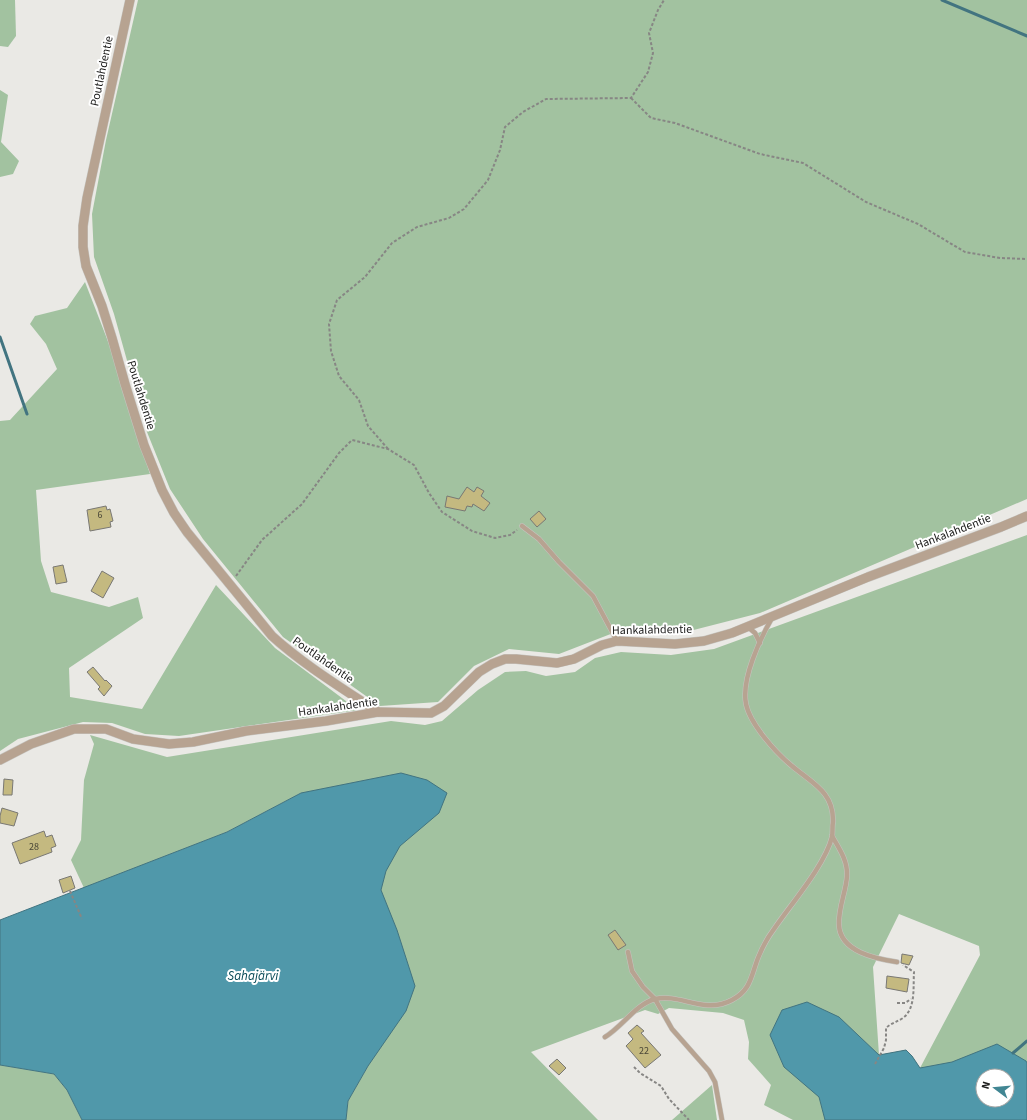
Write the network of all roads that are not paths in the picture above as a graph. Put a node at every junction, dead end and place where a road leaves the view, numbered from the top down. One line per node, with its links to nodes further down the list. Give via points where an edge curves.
1 (130, 0): 8 (street, Poutlahdentie, via 92,172 83,226 83,247 86,266 102,306 144,445 174,513 272,636 288,650)
2 (1027, 516): 4 (street, Hankalahdentie)
3 (522, 526): 6 (lane, via 539,539 593,596)
4 (774, 615): 5 (street, Hankalahdentie); 7 (lane)
5 (748, 626): 6 (street, Hankalahdentie, via 704,641 675,644); 7 (lane)
6 (617, 641): 8 (street, Hankalahdentie, via 602,645 574,659 557,663 516,658 492,664 479,672 444,706 431,713)
7 (760, 642): 10 (lane, via 747,682 746,702 750,716 780,755 824,792 833,815)
8 (378, 712): 9 (street, Hankalahdentie, via 169,744 133,739 106,729 74,729 32,744)
9 (0, 760)
10 (832, 836): 12 (lane, via 845,861 848,875 839,926 843,937 851,947 876,959); 13 (lane, via 814,872 770,935 746,989 732,1000 706,1006 670,999)
11 (628, 952): 13 (lane, via 632,971)
12 (897, 962)
13 (655, 999): 14 (lane, via 639,1007); 15 (lane, via 672,1029 715,1082)
14 (605, 1037)
15 (722, 1120)

